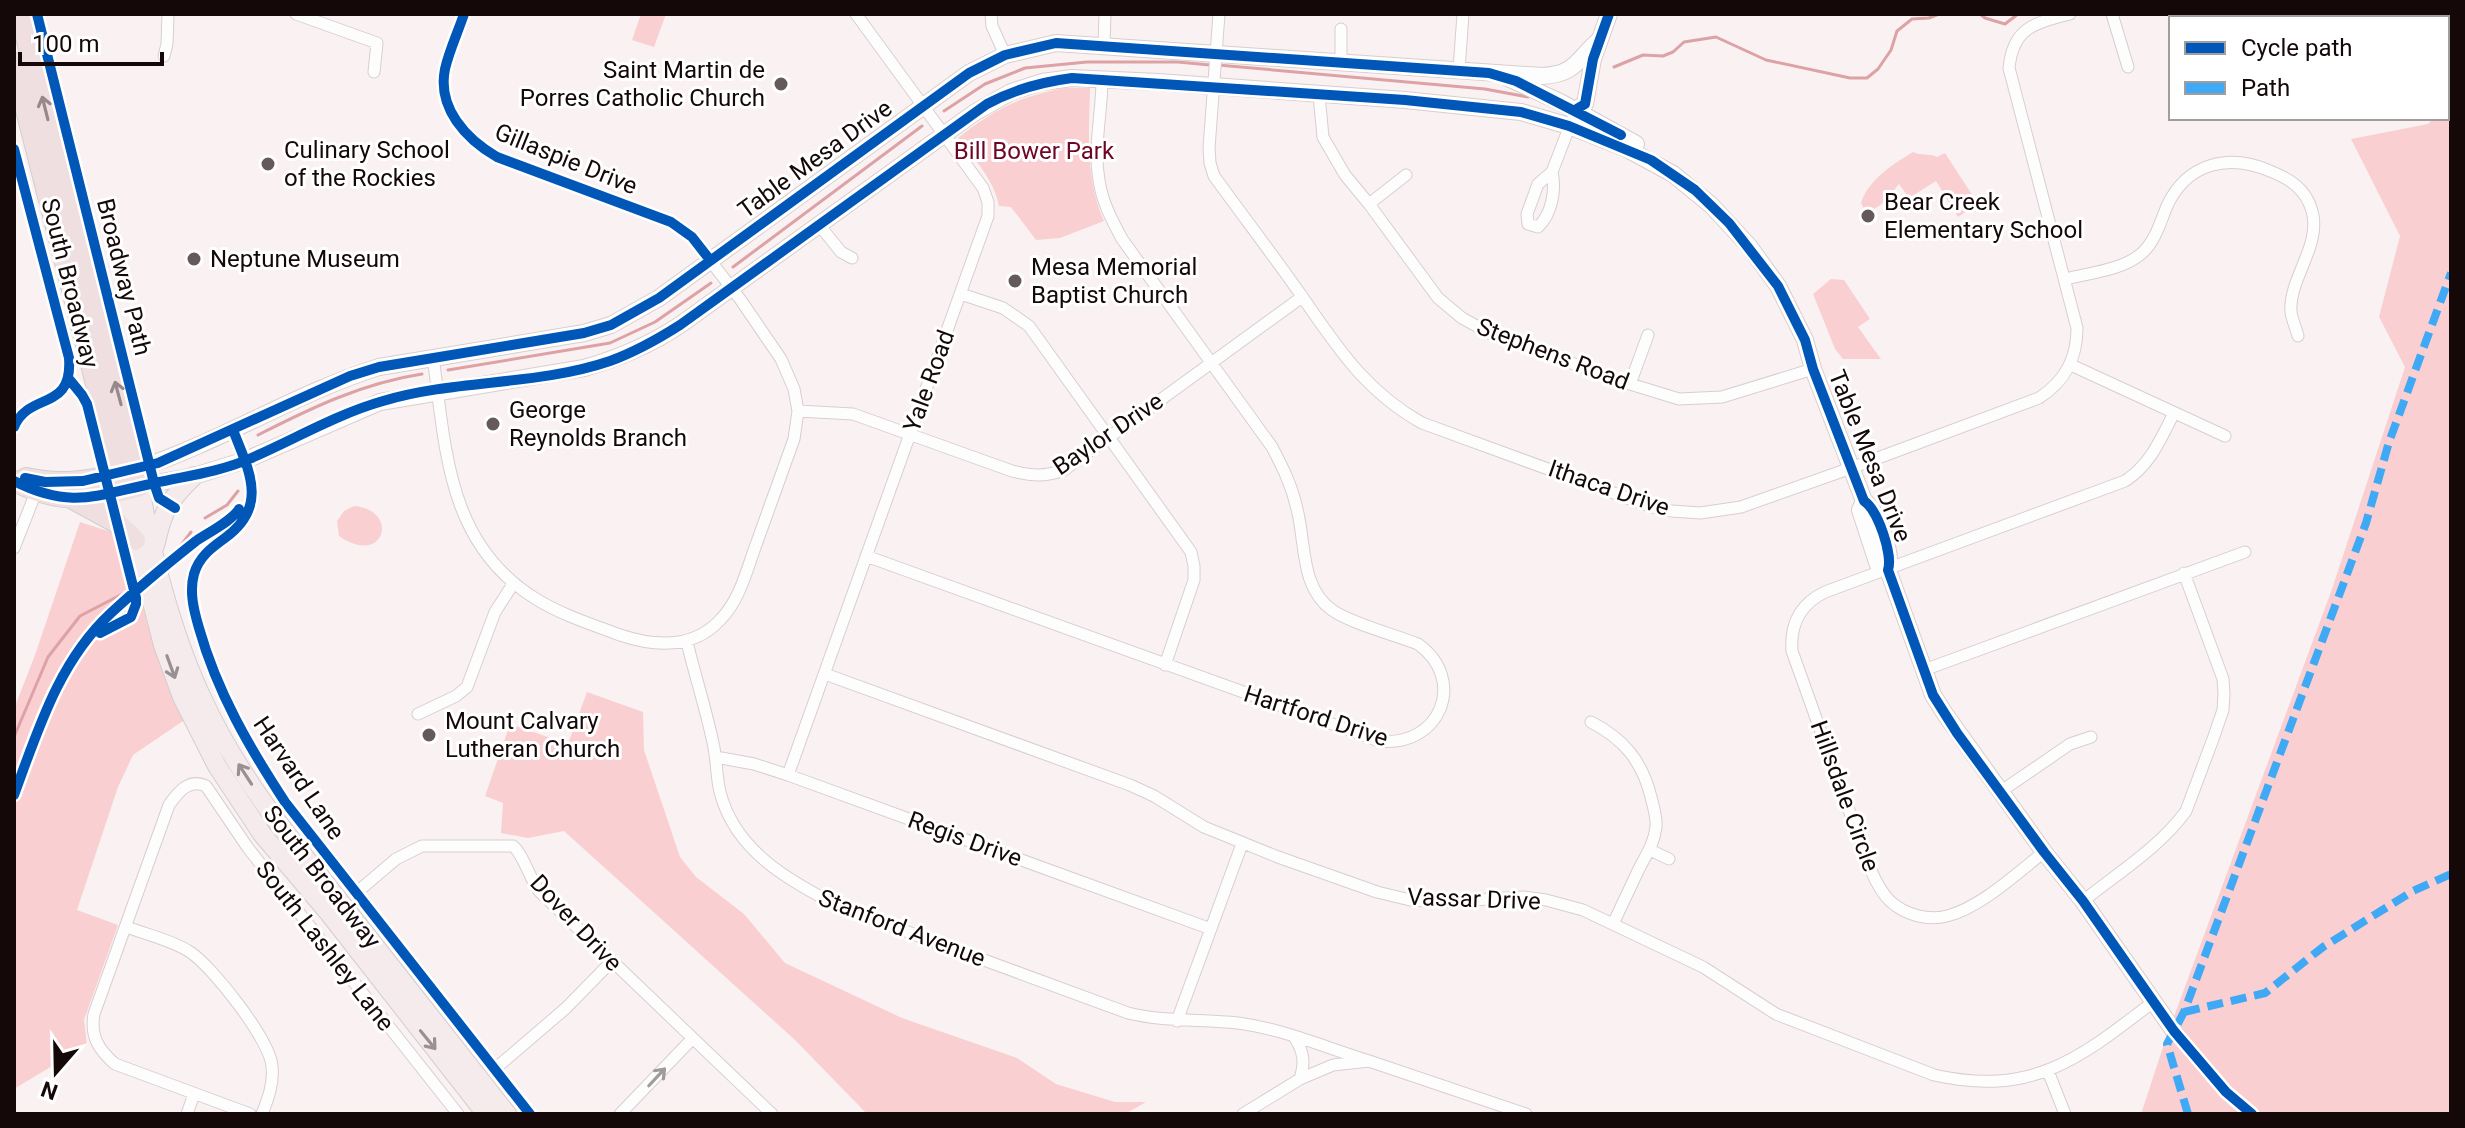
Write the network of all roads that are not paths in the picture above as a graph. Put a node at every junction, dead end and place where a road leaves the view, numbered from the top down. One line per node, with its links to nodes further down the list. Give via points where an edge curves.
1 (20, 14): 61 (highway, South Broadway, one-way to 1)
2 (168, 14): 17 (street)
3 (296, 14): 22 (street, via 377,43)
4 (464, 14): 37 (street, Gillaspie Drive, via 444,83 447,102 463,132 497,157 671,222)
5 (856, 14): 28 (street, Yale Road)
6 (991, 14): 16 (street)
7 (1105, 14): 15 (street)
8 (1219, 14): 18 (street, Ithaca Drive)
9 (1463, 14): 21 (street)
10 (2070, 14): 38 (street, via 2037,22 2018,38 2009,68)
11 (2112, 14): 20 (street)
12 (1605, 15): 14 (street)
13 (1341, 29): 19 (street)
14 (1599, 40): 23 (street, Table Mesa Drive, via 1561,73); 29 (street, via 1585,104)
15 (1104, 45): 16 (street, Table Mesa Drive, via 1056,43); 18 (street, Table Mesa Drive)
16 (1005, 55): 28 (street, Table Mesa Drive)
17 (164, 56)
18 (1216, 58): 19 (street, Table Mesa Drive); 26 (street, Ithaca Drive)
19 (1341, 62): 21 (street, Table Mesa Drive)
20 (2128, 67)
21 (1459, 70): 23 (street, Table Mesa Drive)
22 (374, 72)
23 (1489, 73): 29 (street, Table Mesa Drive, via 1516,81)
24 (16, 77): 61 (highway, South Broadway)
25 (1102, 80): 26 (street, Table Mesa Drive); 30 (street, Table Mesa Drive, via 1072,78 1011,92); 45 (street, Hartford Drive, via 1096,154 1106,208 1129,250)
26 (1213, 82): 27 (street, Table Mesa Drive); 41 (street, Ithaca Drive, via 1209,148 1214,176)
27 (1319, 95): 29 (street, Table Mesa Drive); 34 (street, Stephens Road, via 1323,137)
28 (922, 105): 30 (street, Yale Road); 37 (street, Table Mesa Drive)
29 (1572, 118): 32 (street); 47 (street, Table Mesa Drive, via 1651,160 1729,223 1785,299)
30 (944, 134): 35 (street, Table Mesa Drive); 40 (street, Yale Road, via 988,202)
31 (14, 149): 52 (street, via 69,358 69,379 60,393 21,414)
32 (1552, 172)
33 (1406, 175): 34 (street)
34 (1369, 204): 48 (street, Stephens Road, via 1438,298 1462,318 1491,334)
35 (820, 226): 36 (street); 39 (street, Table Mesa Drive)
36 (852, 258)
37 (710, 260): 39 (street, Gillaspie Drive); 44 (street, Table Mesa Drive, via 611,325)
38 (2066, 279): 43 (street, via 2139,256 2190,176 2206,167 2241,161 2291,180 2314,214 2291,311); 46 (street, via 2077,328)
39 (731, 289): 49 (street, Table Mesa Drive, via 661,338 609,361); 50 (street, Gillaspie Drive, via 786,368)
40 (961, 294): 54 (street, Yale Road); 55 (street, via 1003,308 1029,326)
41 (1302, 297): 45 (street, Baylor Drive); 58 (street, Ithaca Drive, via 1350,363 1396,408 1422,423 1652,507 1686,512 1741,507)
42 (1648, 335): 48 (street)
43 (2298, 336)
44 (433, 357): 49 (street); 53 (street, Table Mesa Drive, via 350,376)
45 (1211, 363): 55 (street, Baylor Drive); 72 (street, Hartford Drive, via 1289,479 1315,593 1336,613 1418,644 1440,670 1445,692 1434,722 1409,740 1394,743)
46 (2071, 365): 51 (street); 58 (street, Ithaca Drive, via 2039,398)
47 (1813, 369): 48 (street, Stephens Road, via 1722,397 1679,399); 58 (street, Table Mesa Drive)
48 (1630, 384)
49 (437, 391): 57 (street, Table Mesa Drive, via 380,402); 70 (street, via 460,510 471,533)
50 (798, 411): 54 (street, Baylor Drive, via 853,414); 71 (street, Gillaspie Drive, via 794,439 737,597 720,621)
51 (2174, 413): 56 (street); 68 (street, via 2151,458 2125,481)
52 (14, 427)
53 (233, 430): 57 (street, Harvard Lane); 61 (street, Table Mesa Drive)
54 (910, 434): 55 (street, Baylor Drive, via 1035,477 1064,470); 67 (street, Yale Road)
55 (1109, 436): 72 (street, via 1185,542 1194,566)
56 (2225, 436)
57 (246, 460): 59 (street, Table Mesa Drive); 85 (street, Harvard Lane, via 253,486 249,508 234,531 202,556 192,584 194,609 212,669 256,757)
58 (1851, 468): 68 (street, Table Mesa Drive, via 1864,501 1873,507 1891,560)
59 (194, 476): 61 (street, Table Mesa Drive); 64 (main road, via 168,504)
60 (14, 479): 61 (highway, Table Mesa Drive); 62 (highway, Table Mesa Drive)
61 (130, 480): 63 (highway, Table Mesa Drive); 64 (main road, South Broadway)
62 (36, 492): 63 (highway, Table Mesa Drive); 65 (street)
63 (73, 499): 64 (highway)
64 (145, 544): 106 (main road, South Broadway, one-way to 106, via 167,657 217,766 262,834); 107 (main road, South Broadway, one-way to 64, via 307,860 240,766 203,701)
65 (14, 548)
66 (2245, 552): 69 (street)
67 (866, 556): 72 (street, Hartford Drive); 74 (street, Yale Road)
68 (1888, 570): 73 (street, Table Mesa Drive); 83 (street, Hillsdale Circle, via 1815,597 1799,615 1791,637 1880,890 1919,917 1947,916 1965,910)
69 (2184, 573): 73 (street); 86 (street, via 2223,679 2223,710 2186,811 2164,837)
70 (513, 584): 71 (street, via 568,616 637,641); 75 (street, via 495,612 467,687)
71 (687, 642): 78 (street, Stanford Avenue)
72 (1165, 665)
73 (1924, 670): 80 (street, Table Mesa Drive, via 1933,695)
74 (825, 674): 79 (street, Yale Road); 81 (street, Vassar Drive, via 1130,785)
75 (418, 714)
76 (1591, 722): 82 (street, via 1613,735 1638,761 1655,812)
77 (2091, 737): 80 (street, via 2070,744)
78 (716, 757): 79 (street, Regis Drive); 92 (street, Stanford Avenue, via 720,792 737,831 754,853 806,890 1128,1013)
79 (788, 775): 89 (street, Regis Drive)
80 (2000, 792): 83 (street, Table Mesa Drive)
81 (1242, 844): 87 (street, Vassar Drive, via 1410,900 1523,897 1583,910); 89 (street)
82 (1650, 850): 84 (street); 87 (street)
83 (2044, 852): 86 (street, Table Mesa Drive)
84 (1669, 859)
85 (356, 893): 90 (street, Dover Drive, via 396,859 422,846 513,846 539,891); 97 (street, Harvard Lane)
86 (2083, 901): 91 (street, Table Mesa Drive)
87 (1613, 924): 98 (street, Vassar Drive, via 1703,967 1776,1014 1934,1075 1987,1082)
88 (127, 927): 100 (street, via 94,1014 93,1036 115,1064); 104 (street, via 201,960 258,1030 273,1065); 105 (street, South Lashley Lane, via 169,805 191,783 199,782)
89 (1211, 929): 92 (street)
90 (611, 962): 95 (street, Dover Drive); 97 (street)
91 (2153, 1002): 93 (street, Table Mesa Drive); 98 (street, Vassar Drive, via 2091,1048)
92 (1177, 1021): 94 (street, Stanford Avenue, via 1240,1024)
93 (2174, 1031): 113 (street)
94 (1295, 1038): 96 (street, Stanford Avenue); 99 (street, via 1303,1052)
95 (692, 1039): 101 (street, Dover Drive); 109 (street, one-way to 95)
96 (1369, 1061): 99 (street, via 1333,1065); 111 (street, Stanford Avenue)
97 (496, 1068): 108 (street, Harvard Lane)
98 (2048, 1071): 112 (street)
99 (1300, 1079): 110 (street)
100 (194, 1094): 102 (street); 103 (street)
101 (770, 1113)
102 (187, 1114)
103 (250, 1114)
104 (262, 1114)
105 (458, 1114)
106 (486, 1114)
107 (507, 1114)
108 (530, 1114)
109 (620, 1114)
110 (1243, 1114)
111 (1526, 1114)
112 (2065, 1114)
113 (2252, 1114)

